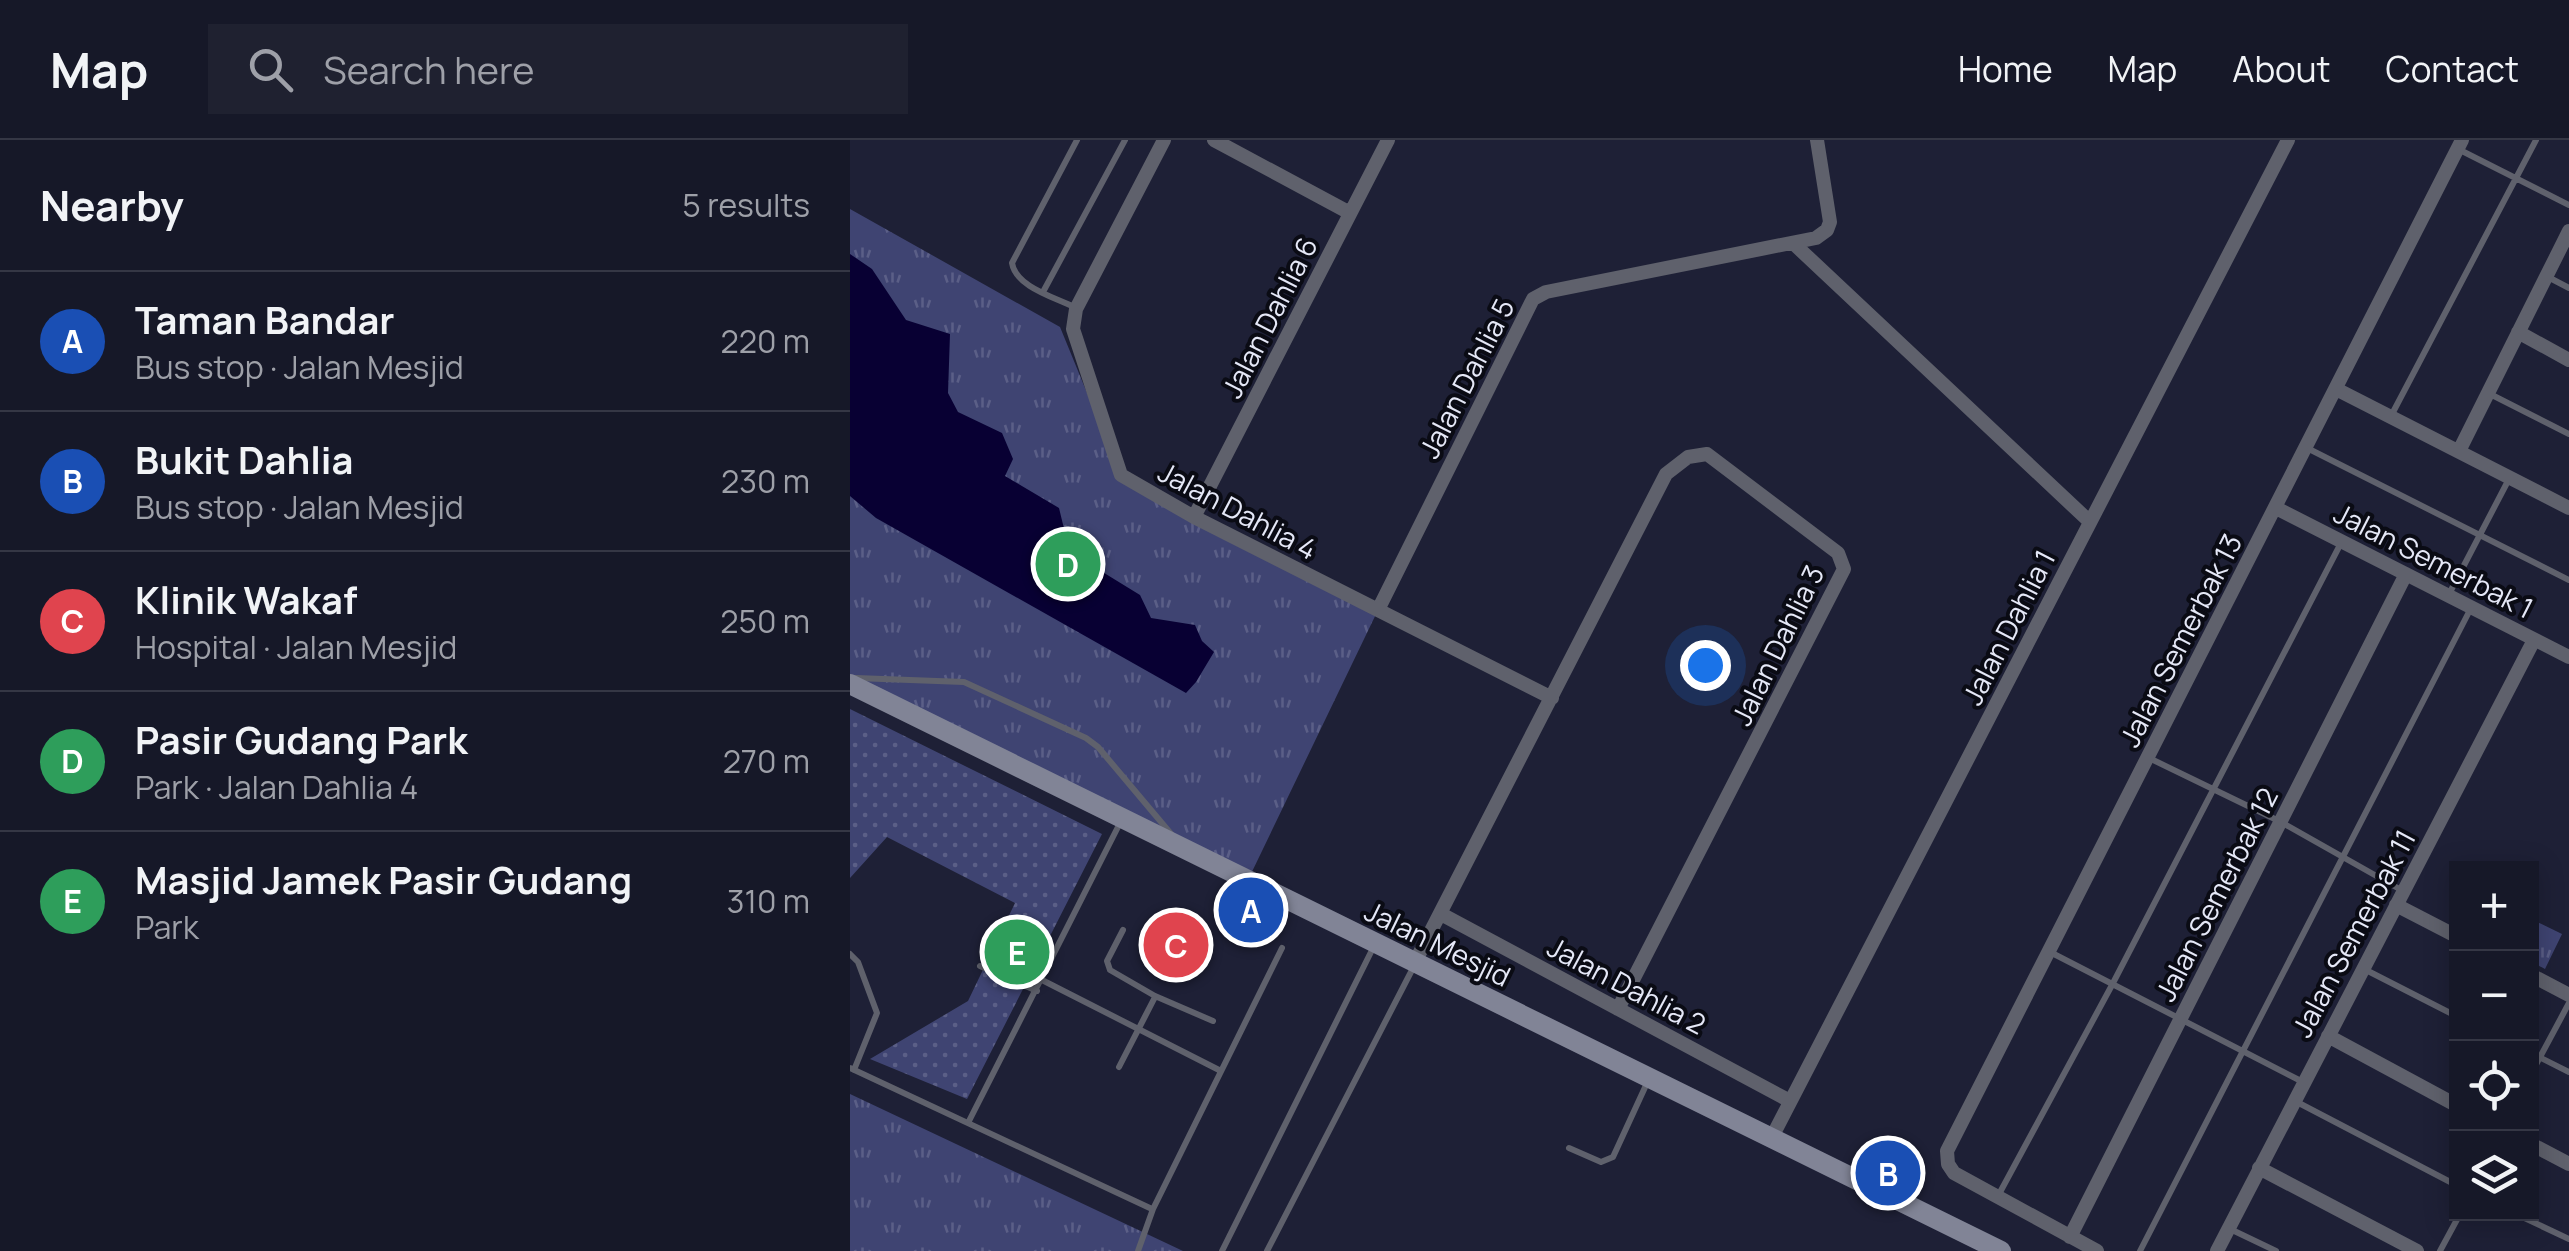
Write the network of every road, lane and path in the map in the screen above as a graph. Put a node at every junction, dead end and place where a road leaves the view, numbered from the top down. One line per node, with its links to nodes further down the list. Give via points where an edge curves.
1 (1077, 140): 17 (lane, via 1012,263 1016,276)
2 (1125, 140): 17 (lane)
3 (1164, 140): 18 (street)
4 (1214, 140): 12 (street)
5 (1388, 140): 12 (street, Jalan Dahlia 6)
6 (1817, 140): 14 (street, Jalan Dahlia 5, via 1830,226 1816,238)
7 (2288, 140): 31 (street, Jalan Dahlia 1)
8 (2536, 140): 10 (lane)
9 (2459, 144): 10 (lane); 21 (street, Jalan Semerbak 13)
10 (2516, 178): 11 (lane); 23 (lane)
11 (2569, 205)
12 (1350, 213): 30 (street, Jalan Dahlia 6)
13 (2569, 231): 15 (street)
14 (1793, 243): 31 (street); 38 (street, Jalan Dahlia 5, via 1546,292 1533,300)
15 (2546, 276): 16 (lane); 19 (street)
16 (2569, 288)
17 (1044, 292): 18 (lane)
18 (1076, 308): 30 (street, Jalan Dahlia 4, via 1074,337 1121,475)
19 (2518, 332): 20 (street); 22 (street)
20 (2569, 360)
21 (2336, 389): 23 (street); 25 (street, Jalan Semerbak 13)
22 (2488, 392): 24 (lane); 26 (street)
23 (2390, 417): 26 (street)
24 (2569, 434)
25 (2306, 448): 28 (street, Jalan Semerbak 13); 32 (lane)
26 (2458, 452): 27 (street)
27 (2510, 478): 29 (street); 32 (lane)
28 (2276, 508): 33 (street, Jalan Semerbak 1); 43 (street, Jalan Semerbak 13)
29 (2569, 508)
30 (1194, 517): 38 (street, Jalan Dahlia 4)
31 (2090, 522): 81 (street, Jalan Dahlia 1)
32 (2480, 535): 35 (lane); 36 (lane)
33 (2342, 541): 34 (street, Jalan Semerbak 1); 44 (lane)
34 (2406, 574): 36 (street, Jalan Semerbak 1); 46 (street, Jalan Semerbak 12)
35 (2569, 580)
36 (2448, 596): 37 (street, Jalan Semerbak 1)
37 (2471, 607): 39 (street, Jalan Semerbak 1); 48 (lane)
38 (1378, 610): 42 (street, Jalan Dahlia 4)
39 (2534, 640): 40 (street, Jalan Semerbak 1); 49 (street, Jalan Semerbak 11)
40 (2569, 657)
41 (850, 682): 45 (main road, Jalan Mesjid); 47 (lane, via 964,682 1086,738)
42 (1552, 698): 50 (street); 67 (street, Jalan Dahlia 3, via 1666,474 1688,457 1713,457 1842,558 1838,587)
43 (2148, 757): 44 (lane); 55 (street, Jalan Semerbak 13)
44 (2214, 788): 46 (lane); 62 (lane)
45 (1122, 818): 47 (main road, Jalan Mesjid); 61 (lane)
46 (2281, 822): 48 (lane); 69 (street, Jalan Semerbak 12)
47 (1185, 849): 53 (main road, Jalan Mesjid)
48 (2343, 857): 49 (lane); 73 (lane)
49 (2400, 898): 52 (street); 59 (street, Jalan Semerbak 11)
50 (1440, 914): 57 (street); 67 (street, Jalan Dahlia 2)
51 (1123, 930): 65 (lane, via 1107,966)
52 (2449, 931)
53 (1376, 943): 57 (main road, Jalan Mesjid); 99 (lane)
54 (1282, 948): 77 (lane)
55 (2049, 952): 62 (lane); 91 (street, Jalan Semerbak 13, via 1947,1151 1954,1173)
56 (850, 954): 76 (lane, via 878,1013)
57 (1416, 962): 79 (main road, Jalan Mesjid); 100 (lane)
58 (980, 966): 63 (lane)
59 (2363, 969): 68 (lane); 72 (street, Jalan Semerbak 11)
60 (2539, 979): 64 (street)
61 (1042, 980): 63 (lane); 71 (lane)
62 (2112, 984): 69 (lane); 91 (lane)
63 (1036, 991): 84 (lane)
64 (2569, 995)
65 (1156, 996): 70 (lane); 71 (lane)
66 (2569, 1003): 74 (lane)
67 (1618, 1009): 81 (street, Jalan Dahlia 2)
68 (2449, 1012)
69 (2181, 1018): 73 (lane); 96 (street, Jalan Semerbak 12)
70 (1213, 1021)
71 (1138, 1029): 75 (lane); 77 (lane)
72 (2328, 1036): 80 (street, Jalan Semerbak 11); 83 (street)
73 (2243, 1050): 80 (lane); 103 (lane)
74 (2540, 1058): 78 (lane)
75 (1119, 1067)
76 (852, 1069): 84 (lane)
77 (1220, 1071): 92 (lane)
78 (2569, 1072)
79 (1650, 1077): 85 (main road, Jalan Mesjid); 86 (lane, via 1613,1157 1601,1162)
80 (2303, 1082): 82 (street, Jalan Semerbak 11)
81 (1790, 1101): 85 (street, Jalan Dahlia 1)
82 (2294, 1101): 89 (street, Jalan Semerbak 11); 90 (lane)
83 (2449, 1101)
84 (968, 1124): 92 (lane)
85 (1772, 1137): 101 (main road, Jalan Mesjid)
86 (1569, 1148)
87 (2539, 1148): 88 (street)
88 (2569, 1164)
89 (2260, 1168): 95 (street, Jalan Semerbak 11); 106 (street)
90 (2449, 1181)
91 (1998, 1197): 96 (street)
92 (1152, 1210): 98 (lane)
93 (2456, 1221): 107 (lane)
94 (2531, 1221): 97 (lane)
95 (2228, 1228): 104 (street, Jalan Semerbak 11); 105 (lane)
96 (2070, 1237): 102 (street)
97 (2569, 1239)
98 (1138, 1251)
99 (1222, 1251)
100 (1267, 1251)
101 (2002, 1251)
102 (2097, 1251)
103 (2140, 1251)
104 (2217, 1251)
105 (2276, 1251)
106 (2418, 1251)
107 (2440, 1251)

